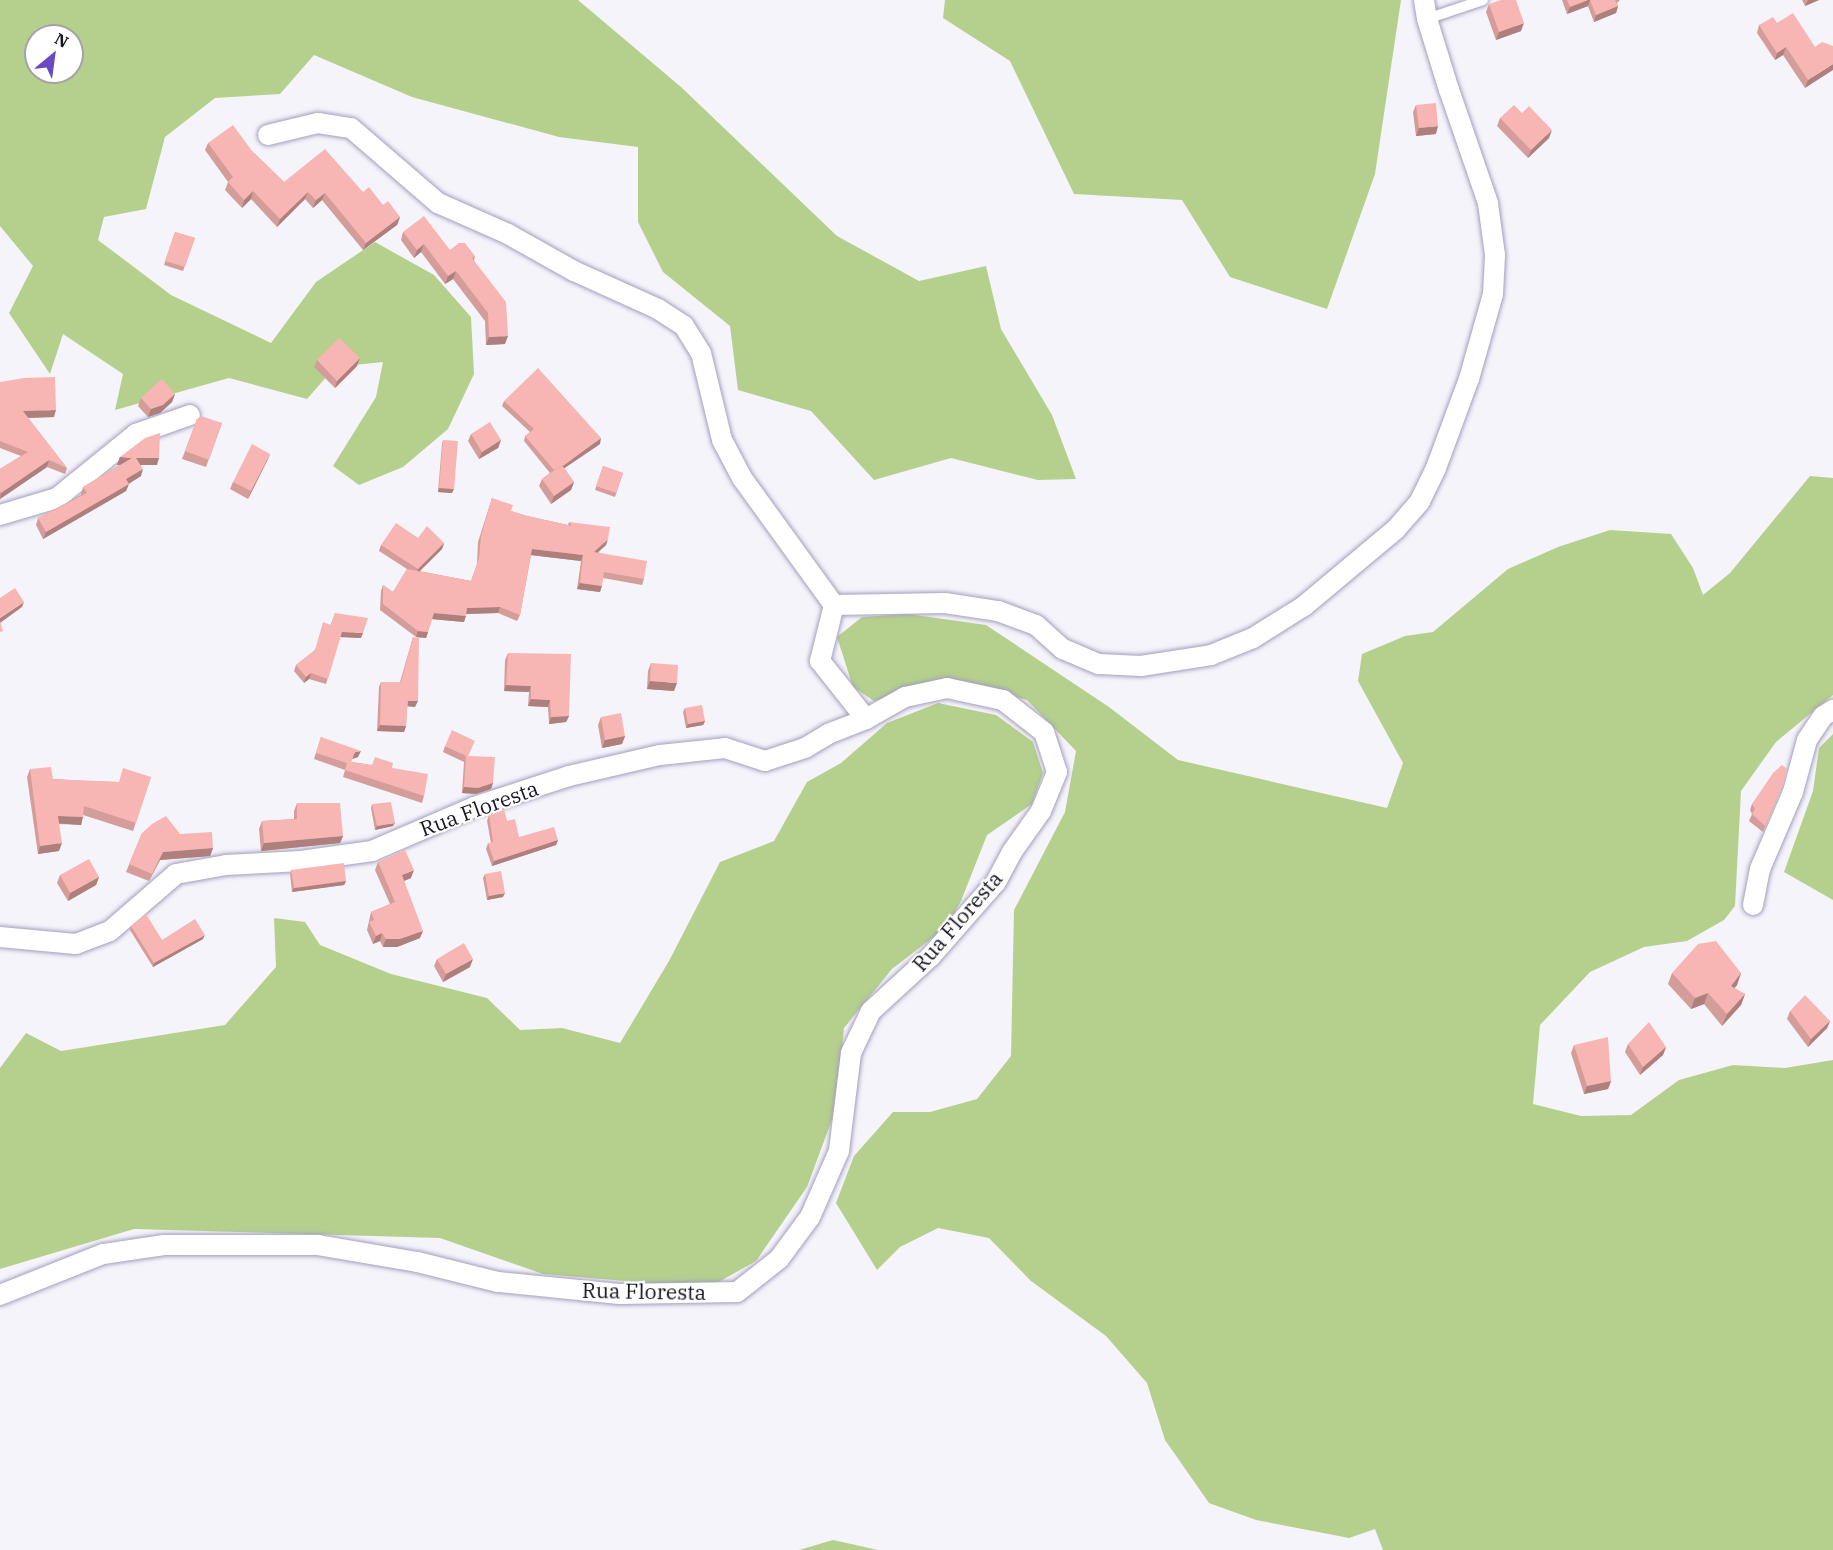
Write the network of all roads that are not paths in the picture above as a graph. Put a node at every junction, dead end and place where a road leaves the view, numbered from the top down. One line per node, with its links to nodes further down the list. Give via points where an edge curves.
1 (1483, 0): 2 (lane)
2 (1426, 9): 6 (street, via 1488,203 1495,255 1493,294 1469,379 1436,468 1420,501 1396,529 1304,606 1253,638 1211,655 1141,666 1099,664 1063,649 1036,625 998,611 945,603)
3 (268, 135): 6 (street, via 318,123 351,128 438,203 658,309 684,326 701,352 722,440 742,478)
4 (190, 415): 5 (street, via 136,434 57,498)
5 (0, 514)
6 (834, 605): 8 (street, via 820,661)
7 (1833, 710): 9 (street, via 1823,716 1807,740 1793,792 1760,870)
8 (866, 719): 10 (street, Rua Floresta, via 805,748 765,761 725,748 660,755 569,776 474,807 372,851 176,874 110,931 76,944); 11 (street, Rua Floresta, via 905,697 946,688 1003,700 1044,732 1057,772 1041,811 996,882 930,957 871,1011 851,1053 839,1151 810,1217 779,1259 737,1292 619,1294 498,1282 417,1262 318,1245 164,1245 103,1254)
9 (1753, 904)
10 (0, 937)
11 (0, 1295)

